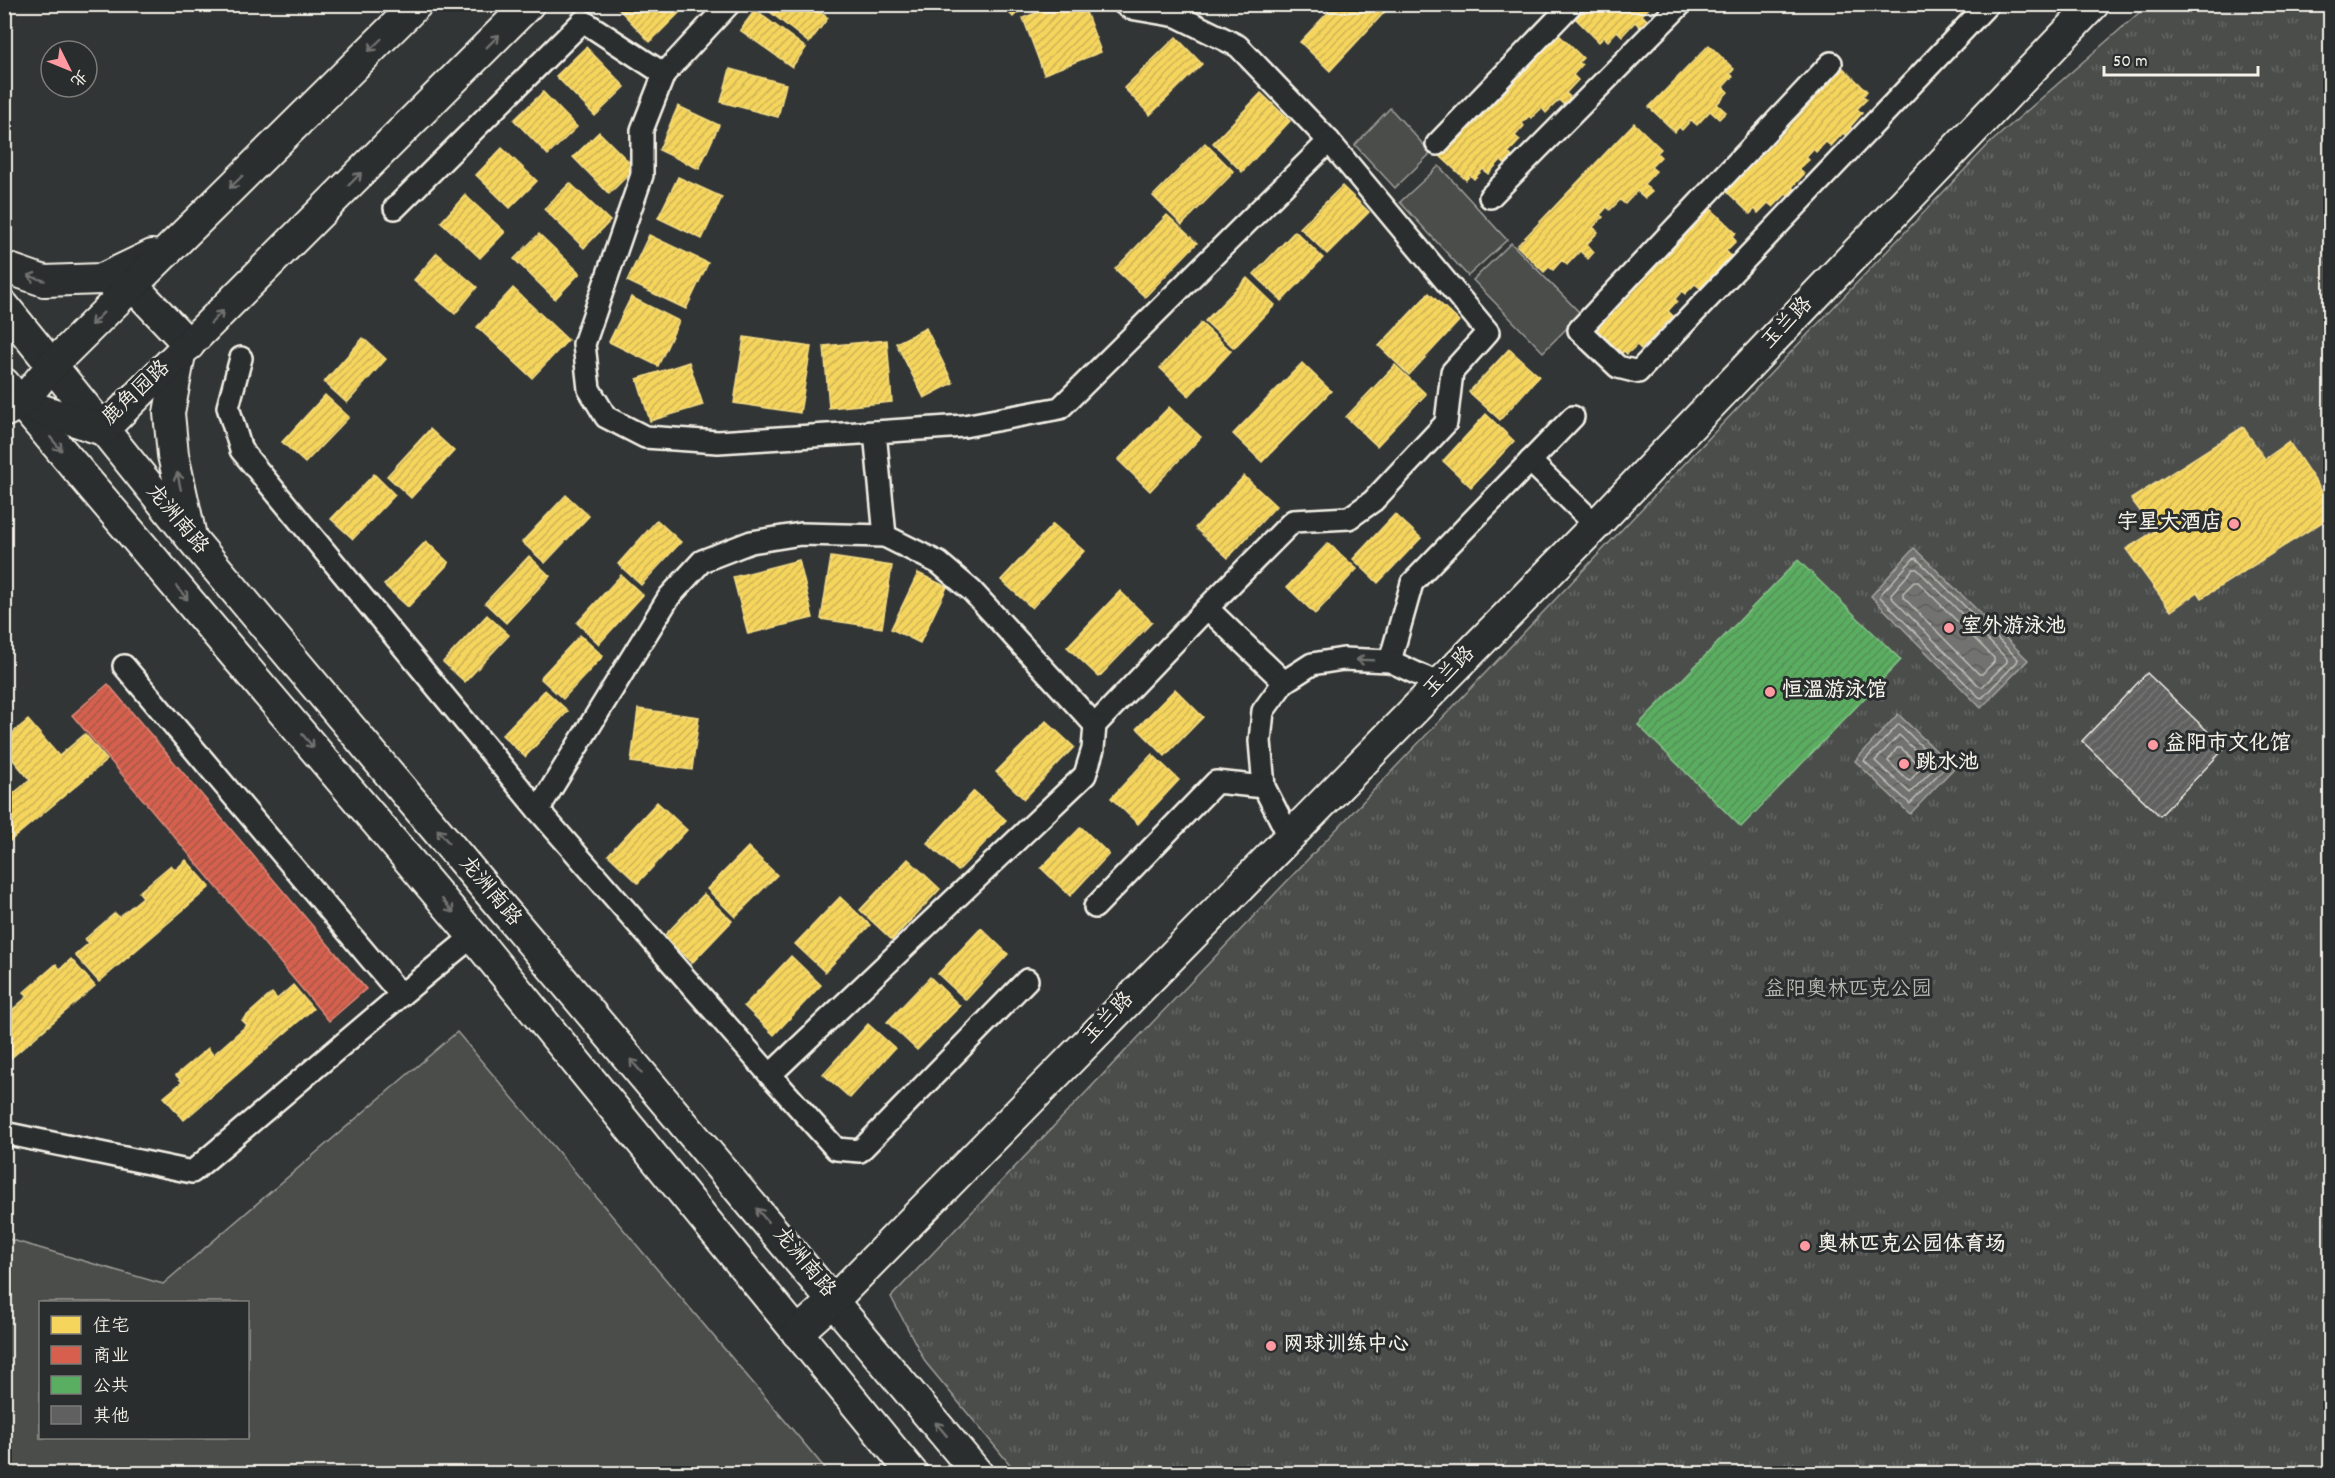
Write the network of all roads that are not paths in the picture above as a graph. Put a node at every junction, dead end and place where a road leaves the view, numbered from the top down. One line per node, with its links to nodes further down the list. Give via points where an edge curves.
1 (417, 4): 15 (main road, one-way to 15)
2 (529, 4): 19 (main road, 鹿角园路, one-way to 2)
3 (729, 4): 10 (street)
4 (1124, 4): 11 (street, via 1177,16 1238,46)
5 (1572, 4): 12 (street)
6 (1681, 4): 13 (street)
7 (1988, 4): 9 (street, via 1638,372 1618,367 1579,330)
8 (2094, 4): 27 (main road, 玉兰路)
9 (1831, 63)
10 (664, 74): 14 (street, via 583,21); 25 (street, via 642,130 642,176 584,344 589,389 606,417 645,437 718,442)
11 (1329, 141): 25 (street, via 1060,408 964,426); 30 (street, via 1488,332 1452,372 1446,423 1373,501 1349,518 1293,521)
12 (1437, 144)
13 (1490, 197)
14 (395, 208)
15 (171, 246): 16 (main road, one-way to 16, via 102,279 44,281); 17 (main road)
16 (4, 267)
17 (132, 285): 19 (main road); 21 (main road, one-way to 21)
18 (4, 306): 21 (main road, 龙洲南路)
19 (185, 350): 24 (main road, 鹿角园路); 29 (main road, one-way to 19, via 173,455 169,413)
20 (241, 358): 37 (street, via 228,407 242,450)
21 (52, 365): 22 (main road); 24 (main road, 龙洲南路)
22 (10, 399): 24 (main road, 鹿角园路); 40 (main road, 龙洲南路, one-way to 40)
23 (1573, 417): 26 (street)
24 (103, 430): 29 (main road, 龙洲南路)
25 (875, 432): 28 (street)
26 (1530, 461): 27 (street); 31 (street, via 1412,583)
27 (1596, 525): 34 (main road, 玉兰路)
28 (885, 536): 35 (street, via 939,563 972,591); 37 (street, via 801,534 751,542 702,561 669,597)
29 (191, 538): 45 (main road, 龙洲南路, one-way to 29)
30 (1208, 608): 33 (street); 35 (street)
31 (1390, 661): 33 (street, one-way to 33, via 1343,659 1312,664); 34 (street)
32 (124, 666): 42 (street)
33 (1284, 682): 36 (street, via 1263,711 1260,741)
34 (1439, 684): 38 (main road, 玉兰路)
35 (1095, 725): 43 (street, via 1085,775)
36 (1264, 787): 38 (street); 39 (street, via 1216,782)
37 (538, 810): 43 (street)
38 (1289, 836): 45 (main road, 玉兰路)
39 (1095, 907)
40 (474, 936): 42 (street); 46 (main road, 龙洲南路)
41 (1027, 980): 43 (street, via 860,1150 836,1149)
42 (401, 995): 44 (street, via 192,1172)
43 (770, 1075)
44 (4, 1133)
45 (834, 1299): 46 (main road, 玉兰路); 48 (main road, 龙洲南路, one-way to 45)
46 (797, 1333): 47 (main road, 龙洲南路)
47 (913, 1473)
48 (978, 1473)

